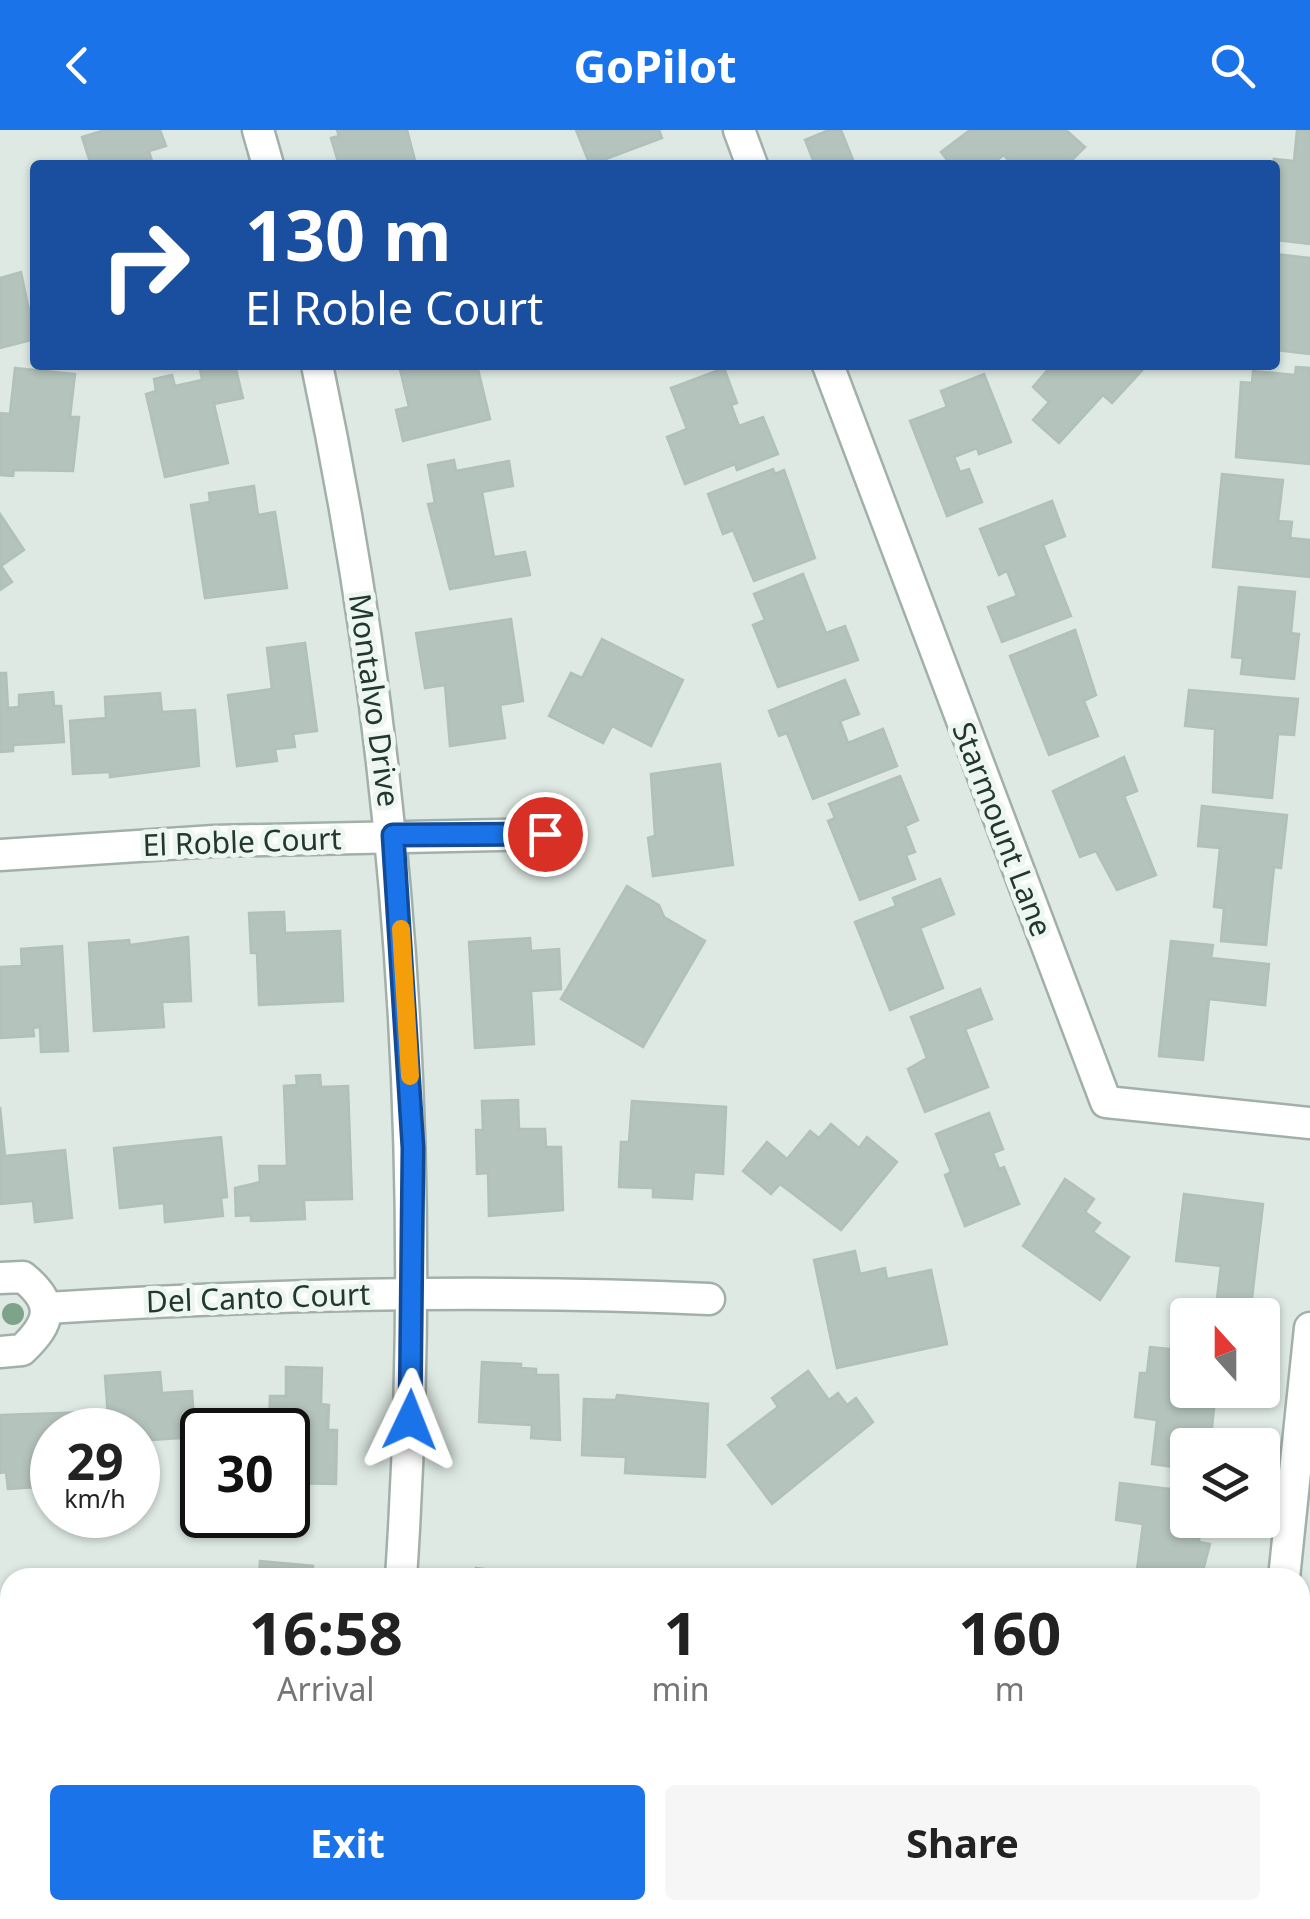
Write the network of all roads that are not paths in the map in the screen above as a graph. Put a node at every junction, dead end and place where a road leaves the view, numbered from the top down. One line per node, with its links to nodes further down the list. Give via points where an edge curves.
1 (258, 130): 3 (street)
2 (739, 130): 4 (street)
3 (267, 160)
4 (750, 160)
5 (318, 370): 8 (street, Montalvo Drive, via 366,623)
6 (830, 370): 10 (street, Starmount Lane, via 1106,1102)
7 (545, 834): 8 (street, El Roble Court)
8 (393, 835): 9 (street, El Roble Court); 12 (street, Montalvo Drive, via 407,1006)
9 (0, 856)
10 (1310, 1123)
11 (0, 1278): 14 (street, via 23,1276)
12 (414, 1291): 13 (street, Del Canto Court); 14 (street, Del Canto Court); 17 (street, Montalvo Drive)
13 (708, 1300)
14 (47, 1308): 16 (street, via 40,1333 22,1350)
15 (1310, 1328): 18 (street)
16 (0, 1352)
17 (401, 1568)
18 (1285, 1568)

